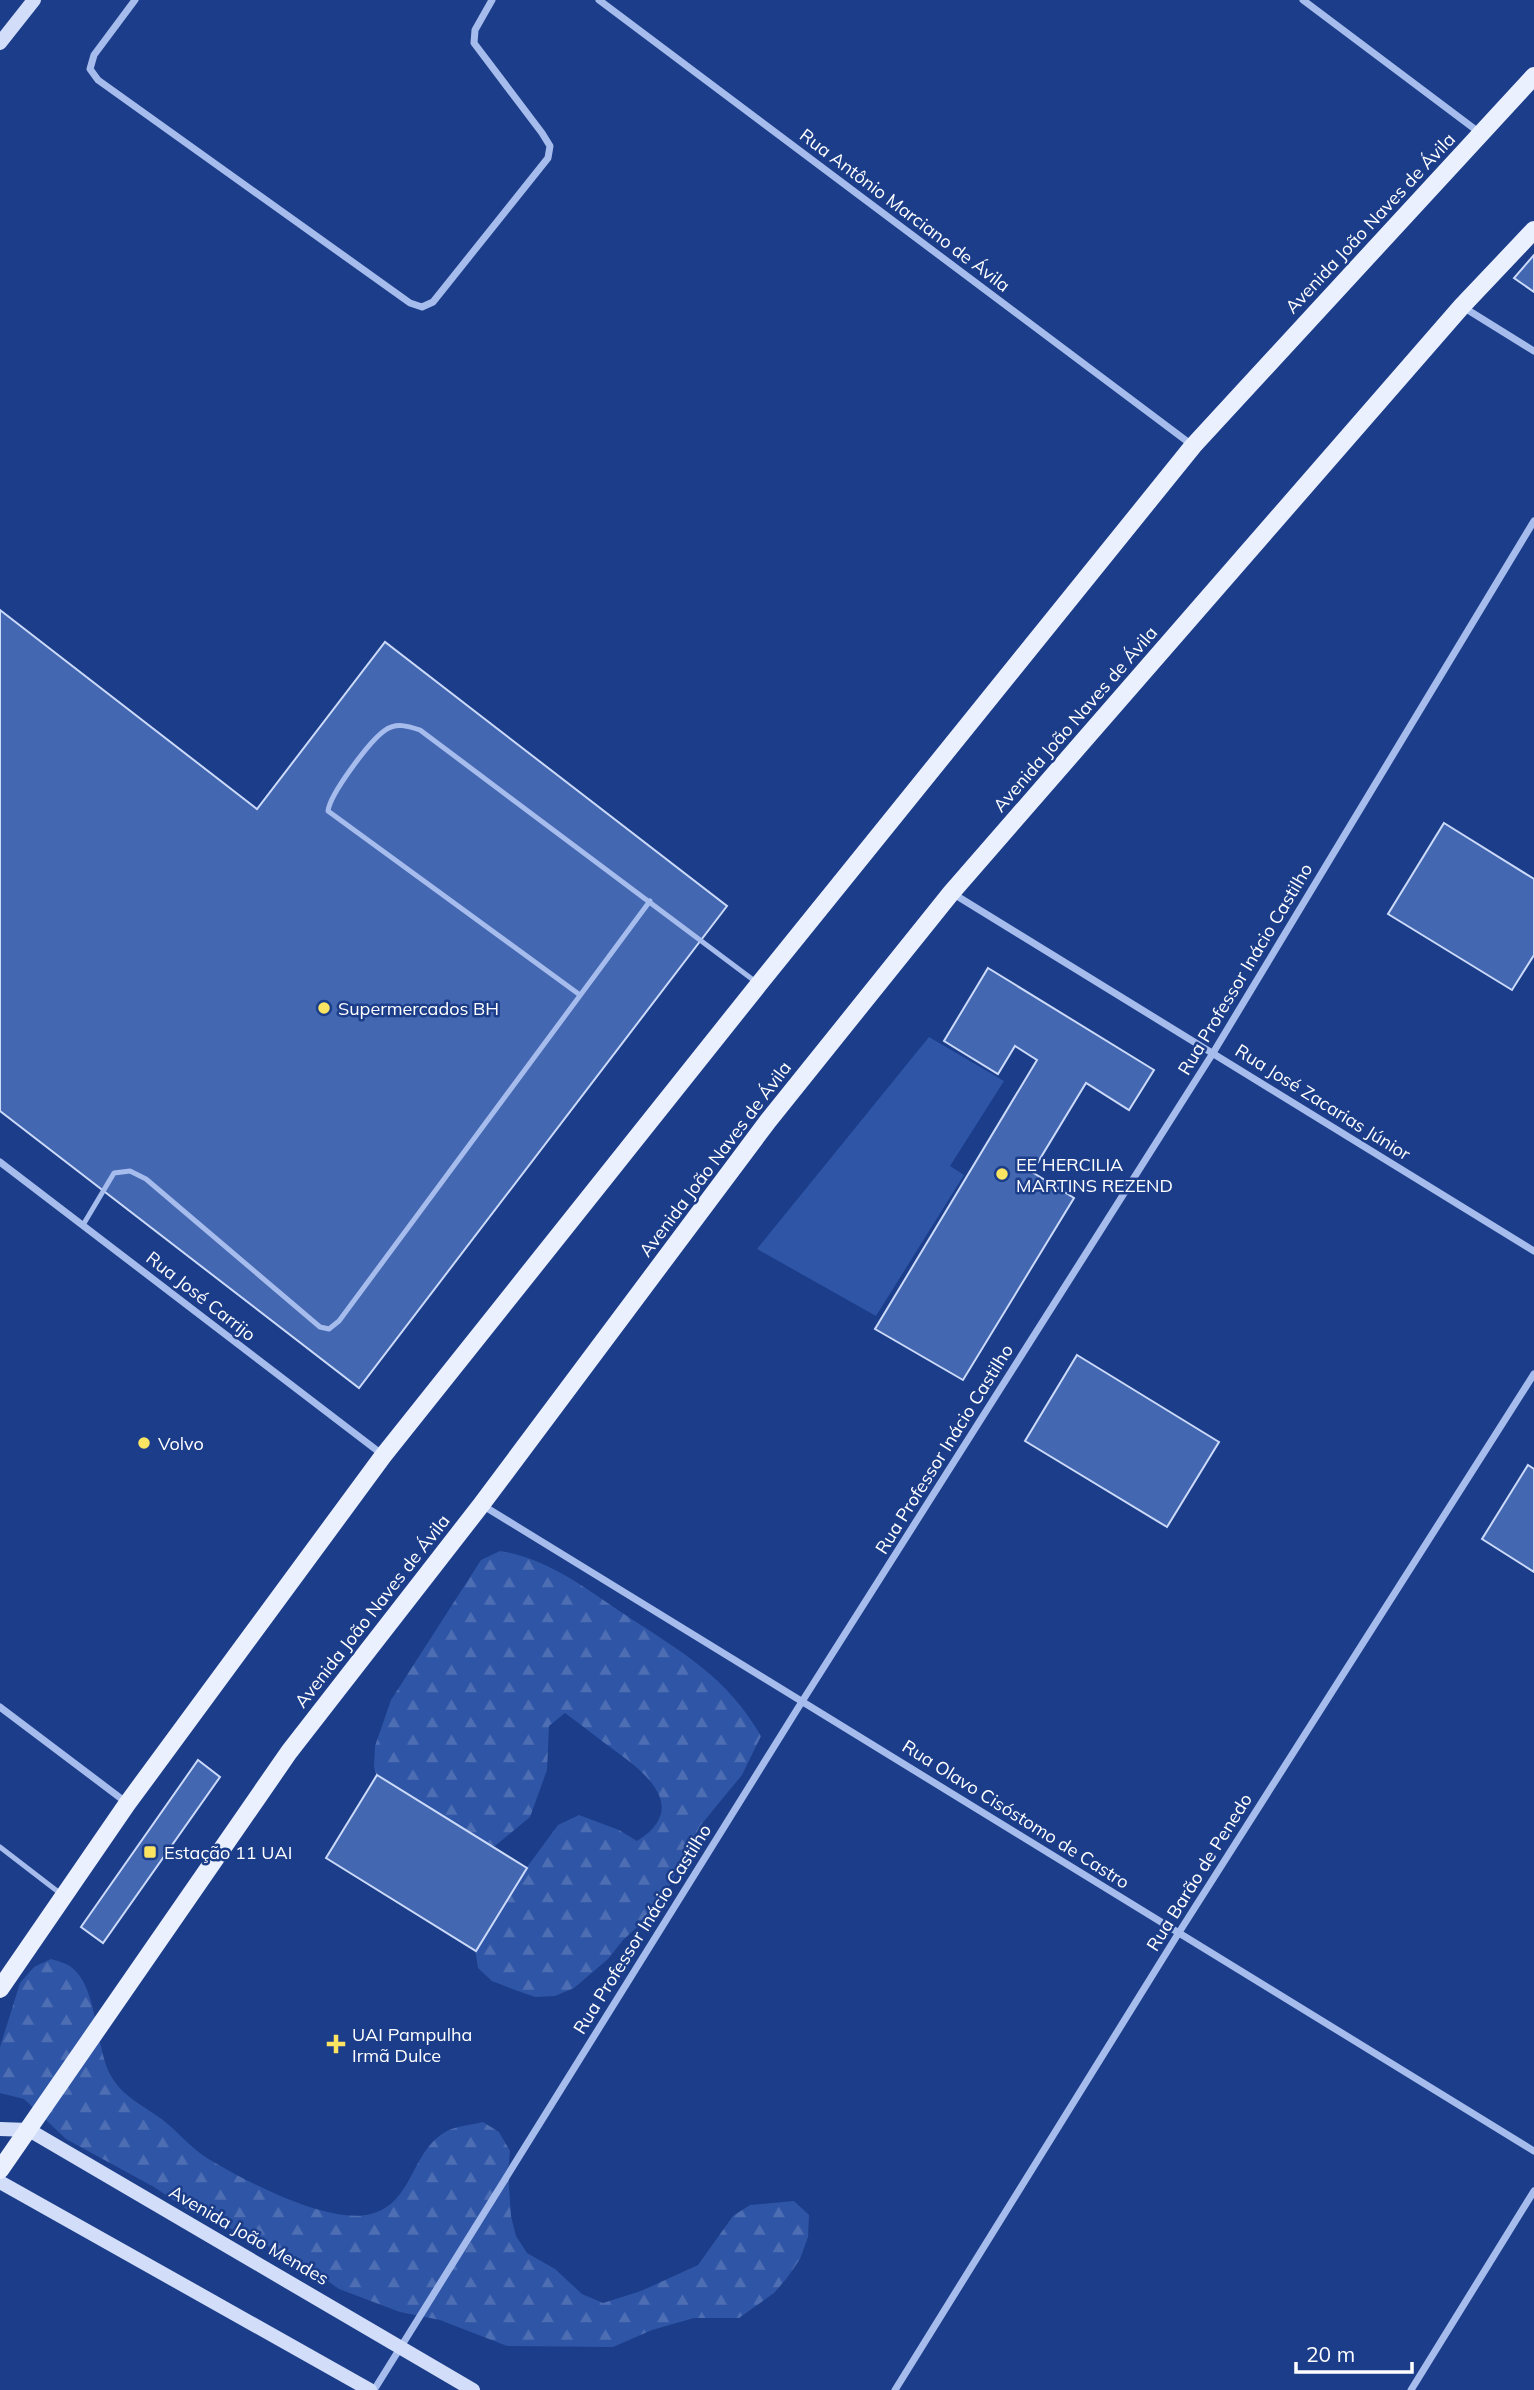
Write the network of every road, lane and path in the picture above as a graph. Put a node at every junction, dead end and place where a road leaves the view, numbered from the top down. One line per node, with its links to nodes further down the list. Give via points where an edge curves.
1 (34, 0): 6 (street)
2 (135, 0): 3 (street, via 94,55 90,69 98,80 410,303 422,307 433,302 548,158 550,146 542,133 474,43 475,30)
3 (492, 0)
4 (599, 0): 12 (street, Rua Antônio Marciano de Ávila)
5 (1303, 0): 8 (street)
6 (0, 43)
7 (1534, 76): 8 (main road, Avenida João Naves de Ávila)
8 (1480, 133): 12 (main road, Avenida João Naves de Ávila)
9 (1534, 230): 10 (main road, Avenida João Naves de Ávila)
10 (1462, 306): 11 (street); 14 (main road, Avenida João Naves de Ávila)
11 (1534, 351)
12 (1193, 446): 16 (main road, Avenida João Naves de Ávila)
13 (1534, 521): 18 (street, Rua Professor Inácio Castilho)
14 (951, 893): 18 (street, Rua José Zacarias Júnior); 24 (main road, Avenida João Naves de Ávila, via 768,1121)
15 (650, 901): 16 (lane); 17 (lane); 17 (lane, via 420,730 402,724 384,730 349,773 328,811)
16 (759, 984): 23 (main road, Avenida João Naves de Ávila)
17 (580, 995): 20 (lane, via 329,1329 320,1327 146,1179 130,1171 114,1173)
18 (1213, 1053): 21 (street, Rua José Zacarias Júnior); 25 (street, Rua Professor Inácio Castilho)
19 (0, 1162): 20 (street, Rua José Carrijo)
20 (83, 1225): 23 (street, Rua José Carrijo)
21 (1534, 1251)
22 (1534, 1374): 30 (street, Rua Barão de Penedo)
23 (383, 1456): 27 (main road, Avenida João Naves de Ávila)
24 (481, 1505): 25 (street, Rua Olavo Cisóstomo de Castro); 33 (main road, Avenida João Naves de Ávila, via 289,1752)
25 (803, 1700): 30 (street, Rua Olavo Cisóstomo de Castro); 38 (street, Rua Professor Inácio Castilho)
26 (0, 1707): 27 (street)
27 (127, 1804): 29 (main road, Avenida João Naves de Ávila)
28 (0, 1847): 29 (lane)
29 (64, 1896): 31 (main road, Avenida João Naves de Ávila)
30 (1178, 1934): 34 (street, Rua Olavo Cisóstomo de Castro); 41 (street, Rua Barão de Penedo)
31 (0, 1989)
32 (0, 2129): 33 (street, Avenida João Mendes)
33 (29, 2130): 35 (main road, Avenida João Naves de Ávila); 38 (street, Avenida João Mendes)
34 (1534, 2151)
35 (0, 2170)
36 (0, 2182): 39 (street)
37 (1534, 2191): 42 (street)
38 (400, 2345): 39 (street, Rua Professor Inácio Castilho); 40 (street, Avenida João Mendes)
39 (372, 2390)
40 (473, 2390)
41 (895, 2390)
42 (1411, 2390)

